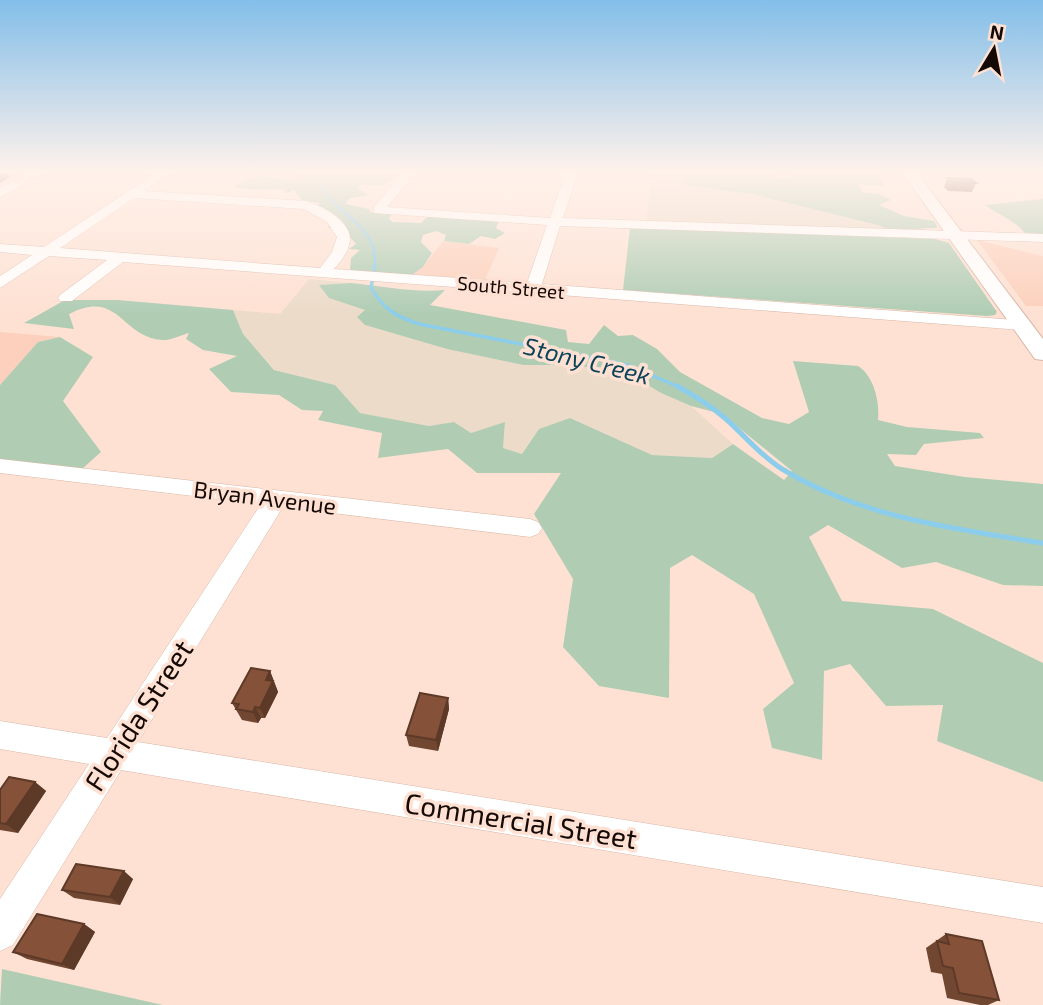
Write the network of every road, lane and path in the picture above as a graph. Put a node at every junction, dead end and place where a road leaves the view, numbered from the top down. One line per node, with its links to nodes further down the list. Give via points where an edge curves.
1 (95, 219): 10 (street)
2 (329, 219): 12 (street, via 342,232 343,245)
3 (510, 219): 6 (street)
4 (557, 219): 6 (street)
5 (943, 219): 7 (main road)
6 (556, 222): 7 (street); 15 (street)
7 (955, 235): 8 (street); 17 (main road)
8 (1043, 238)
9 (0, 248): 10 (street, South Street)
10 (46, 252): 11 (street, South Street); 14 (street)
11 (120, 257): 12 (street, South Street); 16 (street)
12 (323, 273): 13 (street, South Street)
13 (406, 279): 15 (street, South Street)
14 (0, 284)
15 (532, 289): 17 (street, South Street)
16 (66, 298)
17 (1022, 326): 18 (main road)
18 (1043, 354)
19 (0, 466): 20 (street, Bryan Avenue)
20 (277, 498): 21 (street, Bryan Avenue); 23 (street, Florida Street)
21 (530, 528)
22 (0, 735): 23 (street, Commercial Street)
23 (112, 754): 24 (street, Commercial Street); 25 (street, Florida Street)
24 (1043, 905)
25 (0, 932)

